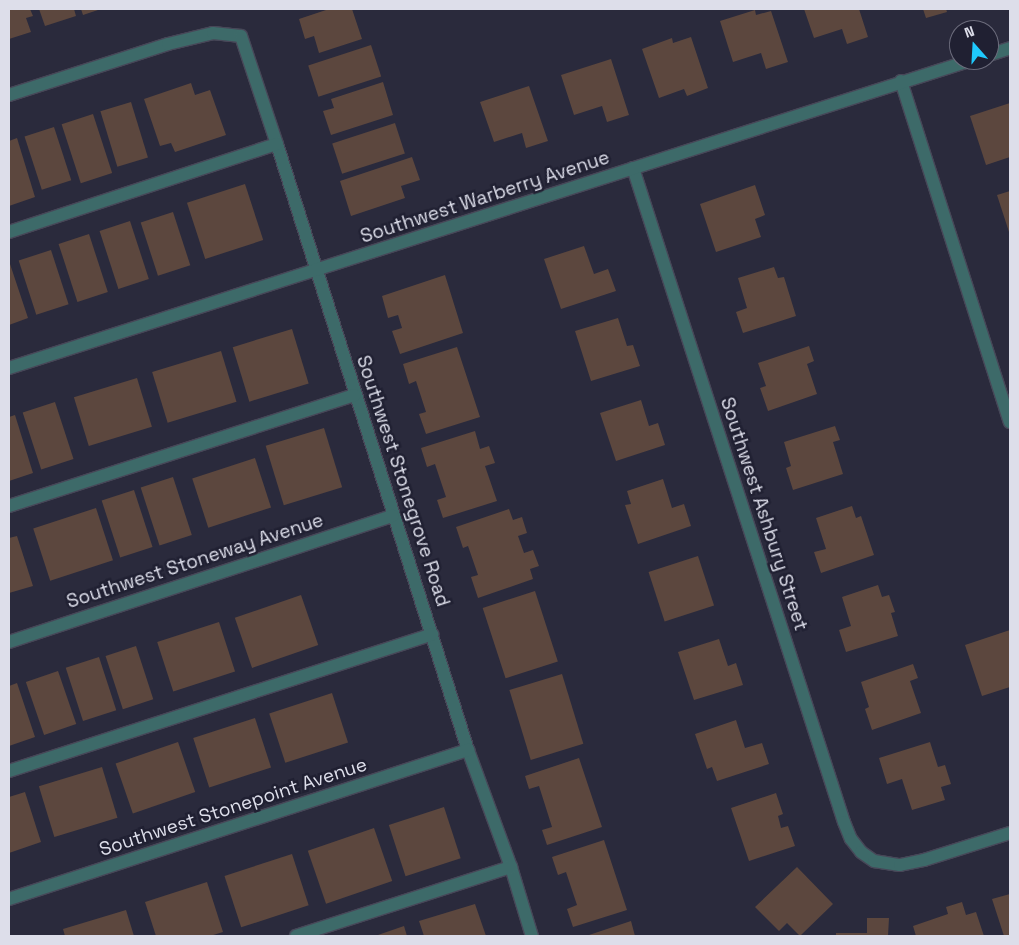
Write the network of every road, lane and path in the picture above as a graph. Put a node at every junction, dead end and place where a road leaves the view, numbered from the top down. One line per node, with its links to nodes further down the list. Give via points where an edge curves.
1 (949, 67): 2 (street, Southwest Warberry Avenue)
2 (901, 81): 5 (street, Southwest Warberry Avenue); 10 (street)
3 (9, 95): 4 (street, Southwest Stonegrove Road, via 168,44 213,33 240,36)
4 (278, 144): 6 (street); 7 (street, Southwest Stonegrove Road)
5 (633, 168): 7 (street, Southwest Warberry Avenue); 17 (street, Southwest Ashbury Street, via 844,822 860,852 874,862 900,865)
6 (9, 232)
7 (317, 271): 8 (street, Southwest Warberry Avenue); 9 (street, Southwest Stonegrove Road)
8 (9, 368)
9 (355, 396): 11 (street); 12 (street, Southwest Stonegrove Road)
10 (1010, 422)
11 (9, 506)
12 (394, 516): 13 (street, Southwest Stonegrove Road); 14 (street, Southwest Stoneway Avenue)
13 (432, 634): 15 (street, Southwest Stonegrove Road); 16 (street)
14 (9, 642)
15 (468, 750): 18 (street, Southwest Stonegrove Road); 19 (street, Southwest Stonepoint Avenue)
16 (9, 771)
17 (1010, 833)
18 (511, 867): 20 (street); 21 (street, Southwest Stonegrove Road)
19 (9, 899)
20 (296, 936)
21 (532, 936)

